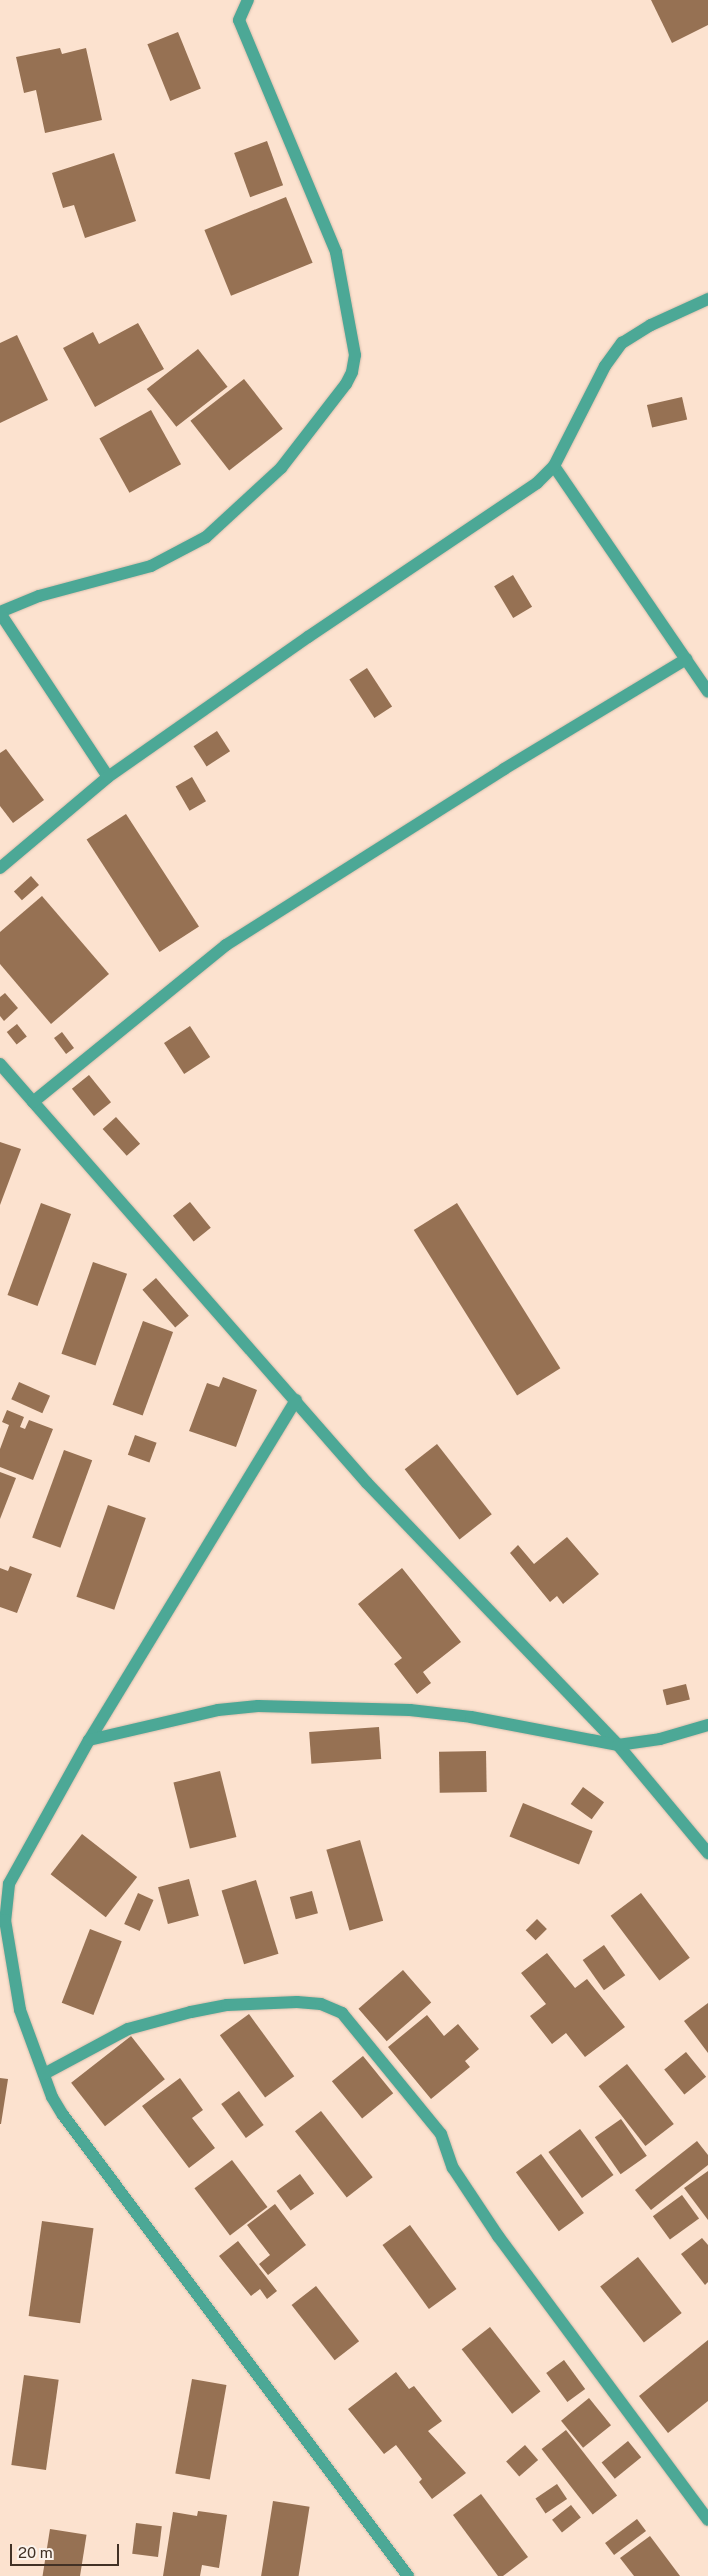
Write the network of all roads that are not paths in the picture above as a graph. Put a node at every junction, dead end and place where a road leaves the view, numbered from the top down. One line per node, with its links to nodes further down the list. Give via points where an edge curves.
1 (248, 0): 4 (street, via 239,20 336,252 355,355 352,372 281,468 206,537 151,566 39,596)
2 (708, 299): 3 (street, via 650,325 622,343 605,366)
3 (554, 466): 5 (street); 7 (street, via 537,483 295,646)
4 (0, 612): 7 (street)
5 (686, 659): 6 (street); 10 (street, via 504,768 226,945)
6 (708, 692)
7 (108, 778): 8 (street)
8 (0, 868)
9 (0, 1064): 10 (street)
10 (34, 1102): 11 (street)
11 (296, 1400): 13 (street); 14 (street, via 367,1483)
12 (708, 1725): 14 (street, via 660,1739)
13 (89, 1740): 14 (street, via 218,1710 258,1706 410,1710 471,1717); 16 (street, via 9,1884 6,1900 5,1920 20,2010)
14 (618, 1745): 15 (street)
15 (708, 1853)
16 (44, 2074): 17 (street, via 128,2029 191,2012 227,2005 297,2002 321,2004 342,2013 441,2134 453,2168 492,2228); 18 (street, via 63,2115)
17 (708, 2520)
18 (408, 2576)

